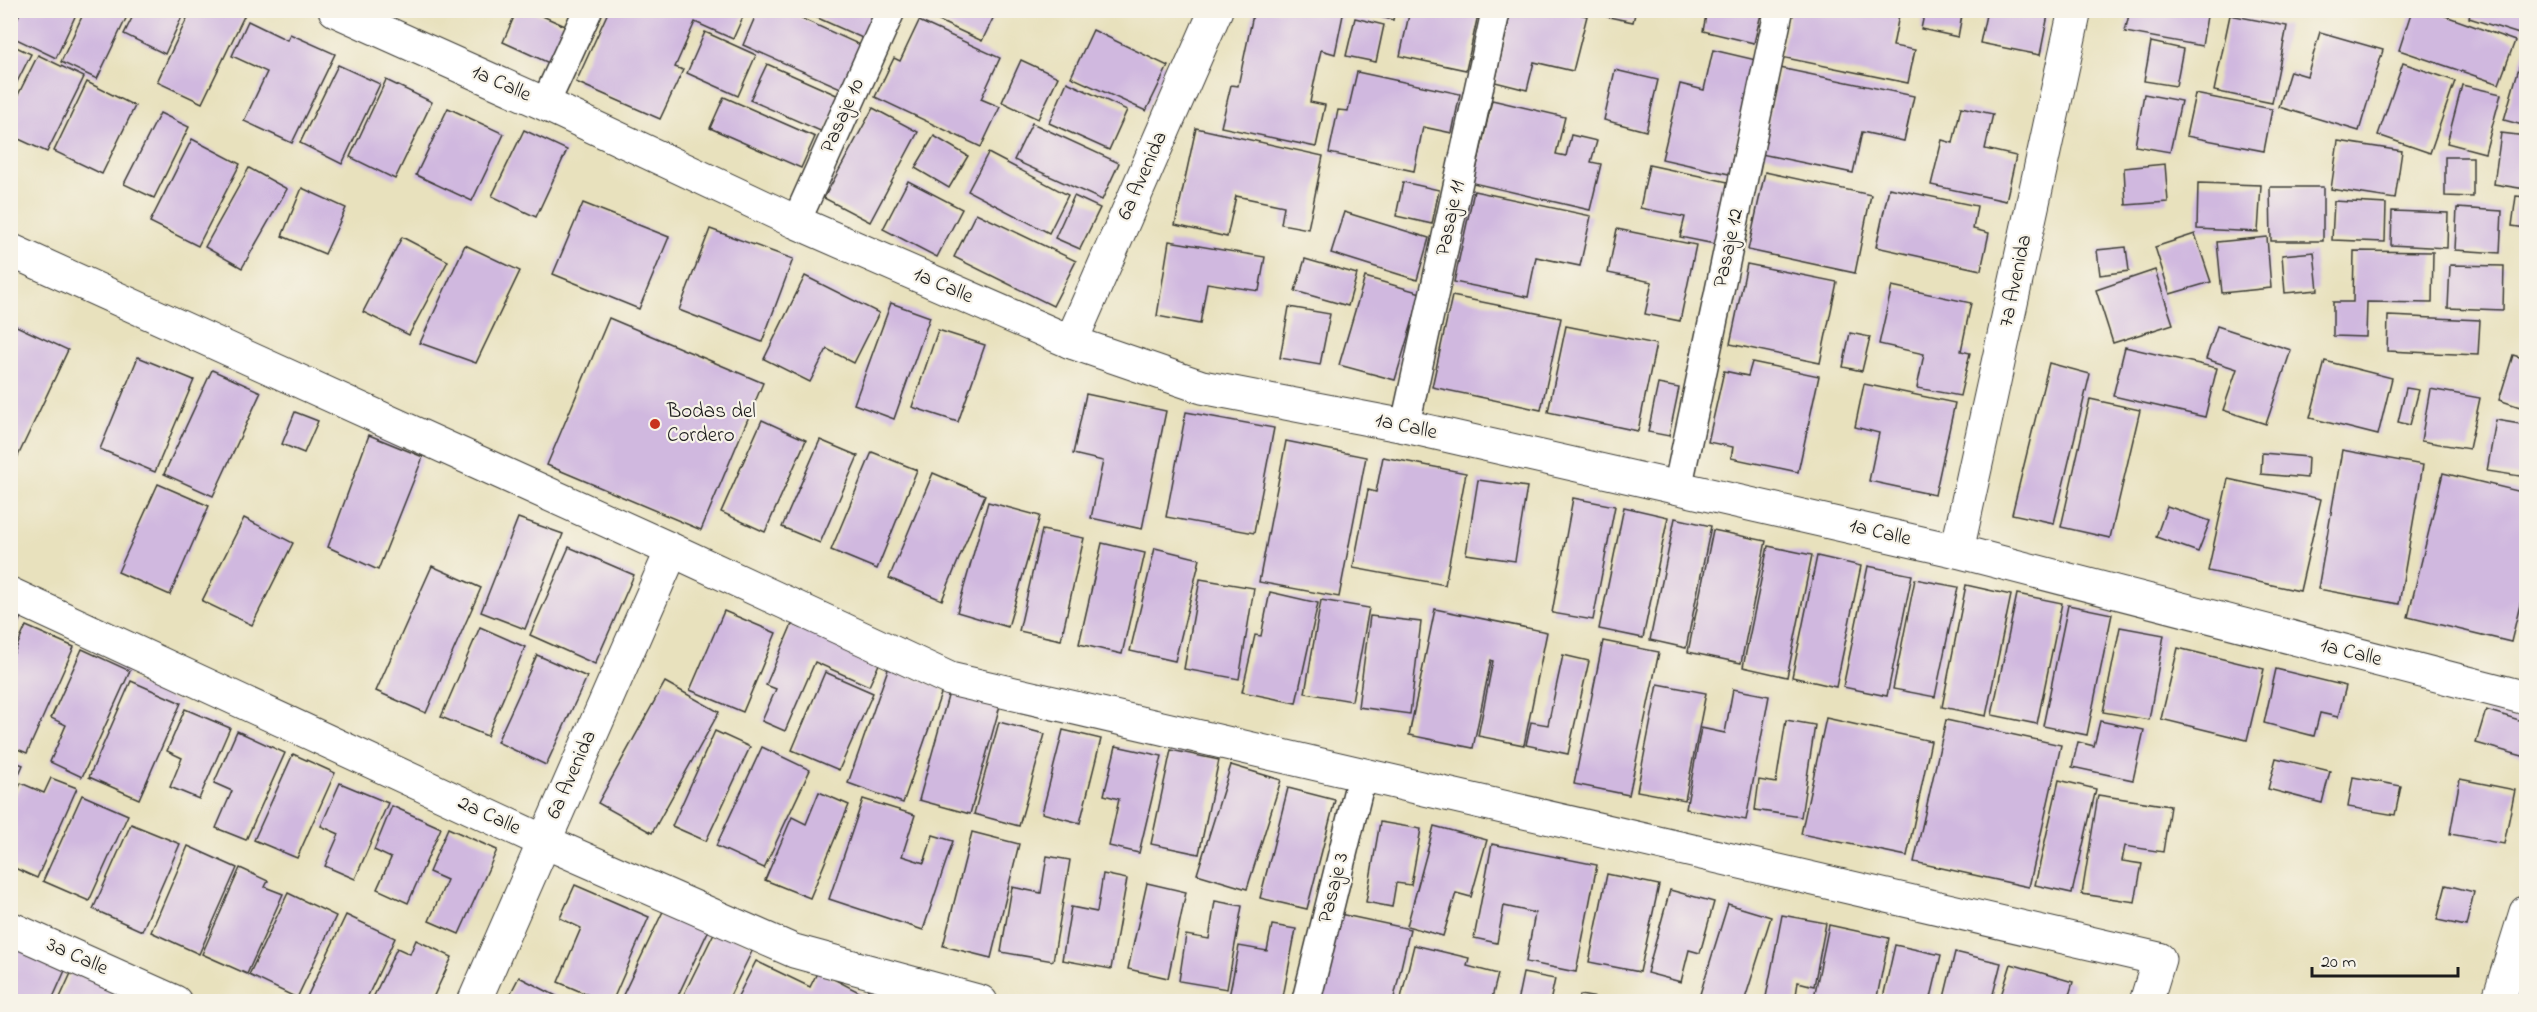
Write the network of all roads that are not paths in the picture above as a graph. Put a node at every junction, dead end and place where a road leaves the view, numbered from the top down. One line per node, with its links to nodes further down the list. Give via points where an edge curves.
1 (335, 10): 8 (street, 1a Calle)
2 (588, 10): 8 (lane)
3 (891, 10): 9 (lane, Pasaje 10)
4 (1216, 10): 11 (street, 6a Avenida)
5 (1496, 10): 12 (lane, Pasaje 11)
6 (1779, 10): 13 (lane, Pasaje 12)
7 (2074, 10): 15 (street, 7a Avenida)
8 (545, 104): 9 (street, 1a Calle)
9 (796, 222): 11 (street, 1a Calle)
10 (10, 250): 14 (street)
11 (1071, 342): 12 (street, 1a Calle, via 1202,387)
12 (1405, 426): 13 (street, 1a Calle)
13 (1678, 486): 15 (street, 1a Calle)
14 (672, 550): 18 (street, via 951,679); 19 (street, 6a Avenida)
15 (1957, 551): 17 (street, 1a Calle)
16 (10, 594): 19 (street, 2a Calle)
17 (2526, 699)
18 (1362, 775): 25 (lane, Pasaje 3); 26 (street, via 2159,959)
19 (543, 841): 23 (street, 6a Avenida); 24 (street, 2a Calle, via 794,951)
20 (2526, 912): 27 (street)
21 (10, 928): 22 (street, 3a Calle)
22 (175, 1002)
23 (474, 1002)
24 (981, 1002)
25 (1306, 1002)
26 (2146, 1002)
27 (2498, 1002)

